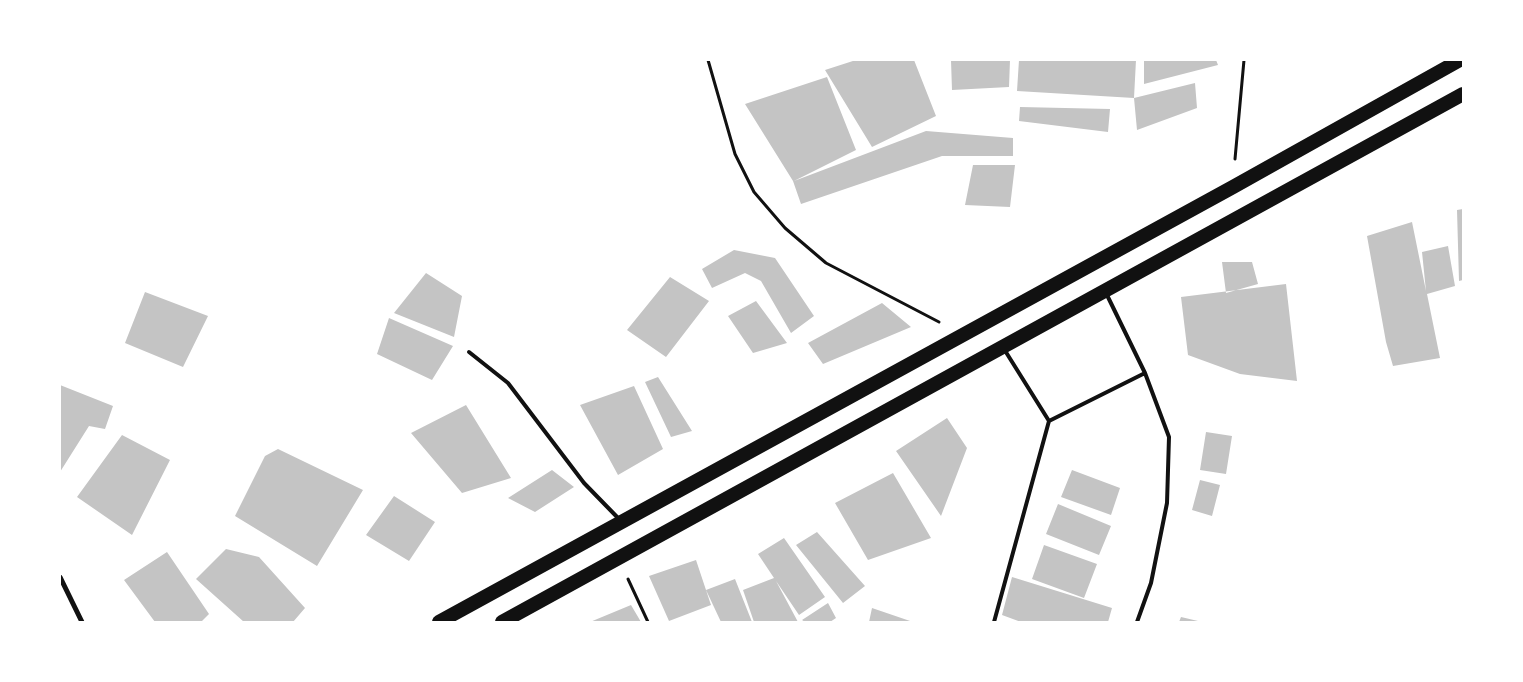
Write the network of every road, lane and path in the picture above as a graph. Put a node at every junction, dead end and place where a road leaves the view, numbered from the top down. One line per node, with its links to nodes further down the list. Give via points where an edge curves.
1 (708, 60): 7 (path, via 735,154 754,192 785,228 826,263)
2 (1244, 60): 5 (path)
3 (1460, 60): 5 (highway)
4 (1463, 94): 6 (highway)
5 (1233, 187): 7 (highway)
6 (1105, 290): 8 (highway); 10 (lane)
7 (964, 334): 12 (highway)
8 (1002, 347): 11 (lane); 13 (highway)
9 (469, 352): 12 (lane, via 508,383 584,484)
10 (1145, 372): 11 (lane); 20 (lane, via 1169,437 1167,503 1151,583)
11 (1050, 421): 19 (lane)
12 (621, 521): 16 (highway)
13 (618, 558): 17 (highway); 18 (path)
14 (60, 577): 15 (street)
15 (82, 622)
16 (439, 622)
17 (502, 622)
18 (648, 622)
19 (994, 622)
20 (1137, 622)

